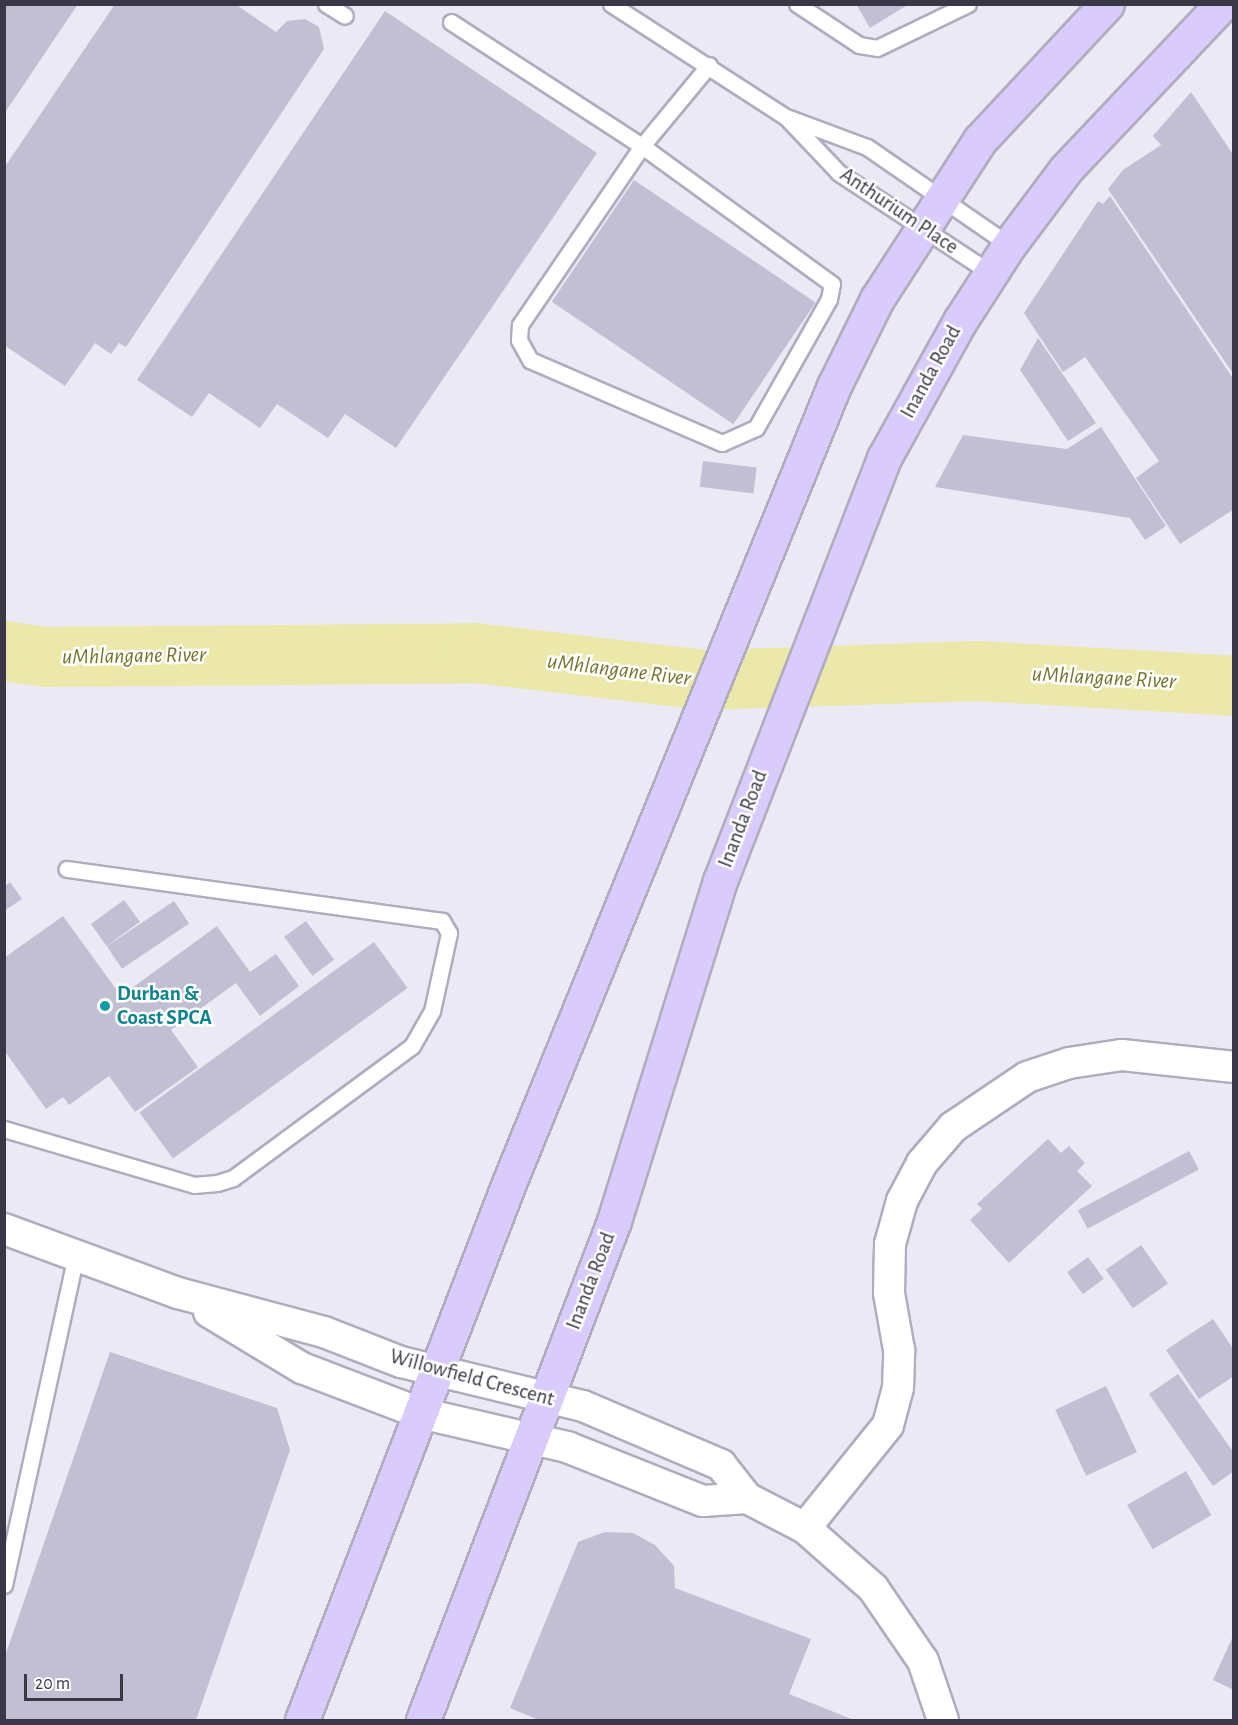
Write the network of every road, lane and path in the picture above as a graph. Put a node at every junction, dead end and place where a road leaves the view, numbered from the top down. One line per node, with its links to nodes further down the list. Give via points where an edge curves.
1 (326, 4): 7 (lane)
2 (611, 4): 9 (lane, Anthurium Place)
3 (798, 4): 4 (lane, via 860,45 877,48)
4 (968, 4)
5 (1107, 4): 12 (main road, via 980,140)
6 (1222, 4): 14 (main road, Inanda Road, via 1066,169)
7 (345, 16)
8 (451, 22): 11 (lane)
9 (709, 65): 10 (lane, Anthurium Place); 11 (lane)
10 (786, 117): 12 (lane, Anthurium Place, via 867,147); 13 (lane, Anthurium Place, via 839,173)
11 (642, 146): 11 (lane, via 832,284 829,299 756,428 731,442 722,443 530,360 519,340 520,325)
12 (943, 195): 13 (main road); 14 (lane, Anthurium Place)
13 (922, 228): 15 (lane, Anthurium Place); 22 (main road, via 877,299 834,386)
14 (1009, 245): 15 (main road, Inanda Road)
15 (992, 274): 23 (main road, Inanda Road, via 884,458 847,542 720,881 614,1221)
16 (67, 869): 18 (lane, via 442,921 449,933 432,1011 412,1046 233,1178 218,1183 194,1185)
17 (1233, 1067): 27 (street, via 1122,1055 1069,1063 1027,1077 953,1126 922,1163 902,1202 890,1244 889,1293 899,1350 898,1388 888,1425)
18 (4, 1129)
19 (4, 1228): 20 (street, Willowfield Crescent)
20 (76, 1256): 21 (street, Willowfield Crescent); 28 (lane)
21 (178, 1293): 22 (street, Willowfield Crescent); 24 (street, Willowfield Crescent, via 302,1368)
22 (437, 1368): 23 (street, Willowfield Crescent); 24 (main road)
23 (546, 1400): 25 (main road, Inanda Road); 26 (street, Willowfield Crescent, via 583,1406 721,1465)
24 (420, 1413): 25 (street, Willowfield Crescent); 29 (main road)
25 (531, 1440): 26 (street, Willowfield Crescent, via 567,1447 703,1501); 30 (main road, Inanda Road)
26 (747, 1498): 27 (street, Willowfield Crescent)
27 (805, 1528): 31 (street, Willowfield Crescent, via 846,1560 900,1623 923,1661)
28 (4, 1585)
29 (302, 1720)
30 (423, 1720)
31 (943, 1720)

